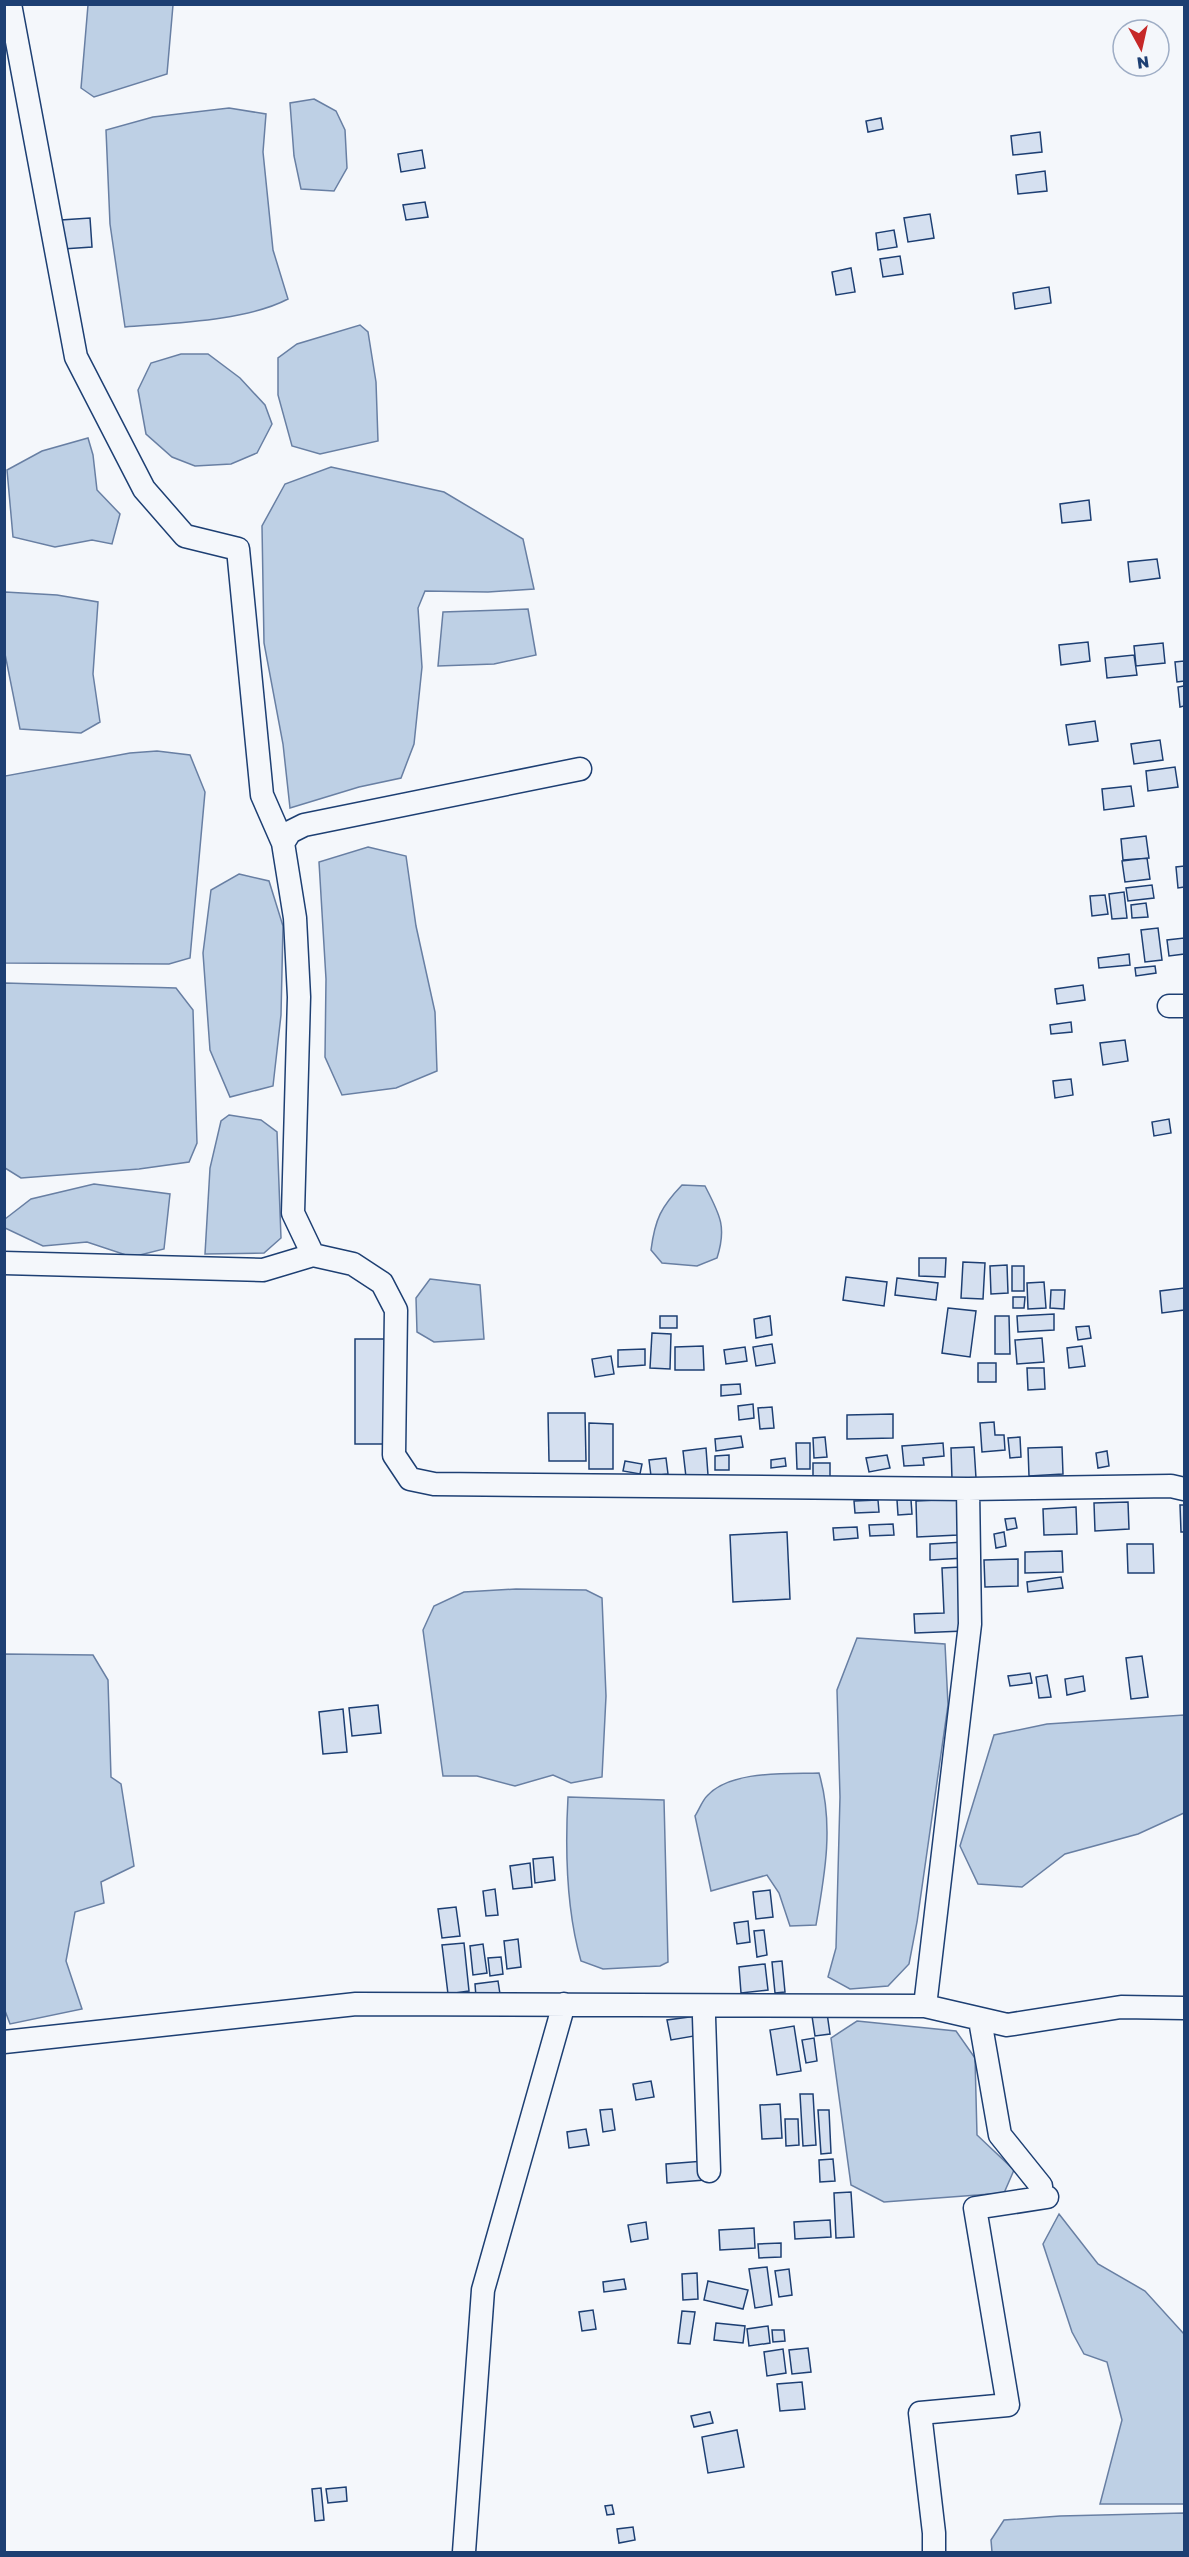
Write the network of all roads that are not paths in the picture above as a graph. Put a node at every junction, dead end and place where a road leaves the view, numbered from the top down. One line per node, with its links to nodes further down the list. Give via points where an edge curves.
1 (10, 4): 3 (street, via 76,357 144,489 185,536 238,549 262,795)
2 (580, 769): 3 (street, via 304,825 290,832)
3 (283, 843): 4 (street, via 295,918 299,997 293,1213)
4 (313, 1256): 5 (street, via 263,1270); 6 (street, via 353,1264 382,1282 396,1310 394,1455 410,1479 434,1484)
5 (4, 1263)
6 (968, 1489): 7 (street); 9 (street, via 970,1624)
7 (1185, 1489)
8 (564, 2004): 9 (street); 13 (street, via 356,2004); 15 (street, via 483,2290)
9 (925, 2006): 12 (street)
10 (1185, 2008): 12 (street, via 1121,2007 1007,2025)
11 (704, 2017): 14 (street)
12 (980, 2020): 16 (street, via 1000,2135 1044,2192 975,2208 1008,2405 920,2413)
13 (4, 2042)
14 (709, 2171)
15 (464, 2553)
16 (934, 2553)

